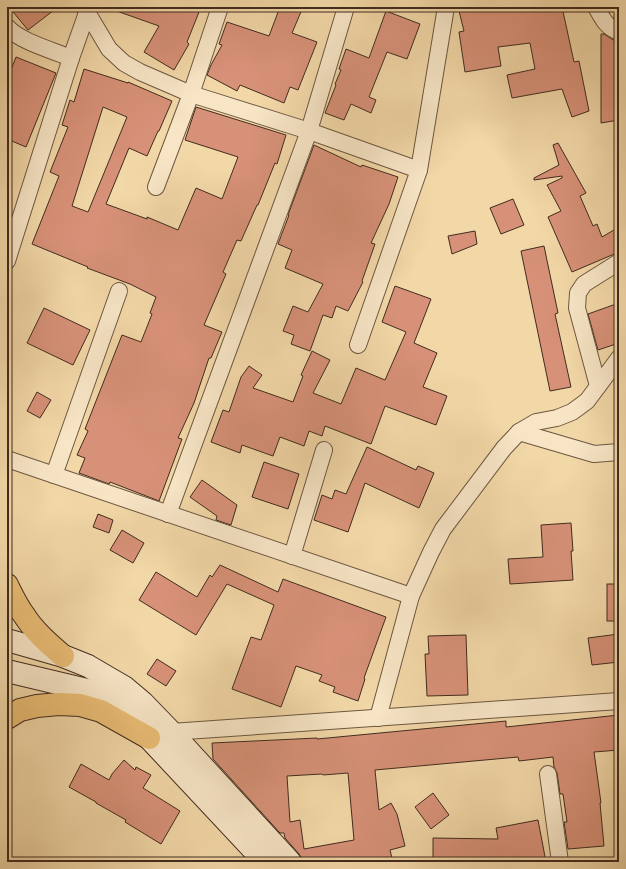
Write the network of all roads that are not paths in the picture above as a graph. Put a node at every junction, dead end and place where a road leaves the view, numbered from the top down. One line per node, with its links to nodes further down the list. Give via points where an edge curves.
1 (220, 7): 9 (street)
2 (346, 7): 10 (street)
3 (446, 7): 11 (street)
4 (596, 7): 7 (street, via 606,24)
5 (86, 8): 8 (street); 9 (street, via 109,49 124,63)
6 (7, 27): 8 (street, via 24,40)
7 (619, 32)
8 (71, 58): 13 (street)
9 (191, 94): 10 (street); 12 (street)
10 (309, 131): 11 (street); 24 (street)
11 (420, 170): 16 (street)
12 (156, 187)
13 (7, 261)
14 (619, 262): 18 (street, via 584,284 578,293 578,308)
15 (119, 291): 23 (street)
16 (358, 345)
17 (619, 358): 18 (street)
18 (598, 386): 19 (street, via 587,401 572,412 536,422)
19 (519, 432): 21 (street, via 594,454); 27 (street, via 443,529)
20 (324, 450): 25 (street)
21 (619, 452)
22 (7, 459): 23 (street)
23 (54, 475): 24 (street)
24 (168, 514): 25 (street)
25 (292, 556): 27 (street)
26 (7, 585): 29 (main road, via 24,616)
27 (411, 596): 33 (street)
28 (7, 640): 29 (street)
29 (63, 656): 34 (street, via 88,666 124,687)
30 (7, 671): 35 (street, via 105,696 119,706)
31 (619, 701): 33 (street)
32 (7, 718): 35 (main road, via 20,710 37,706 80,705 101,711)
33 (378, 718): 34 (street)
34 (171, 732): 35 (street); 38 (street)
35 (149, 738): 37 (street)
36 (548, 774): 39 (street)
37 (265, 862)
38 (290, 862)
39 (560, 862)

